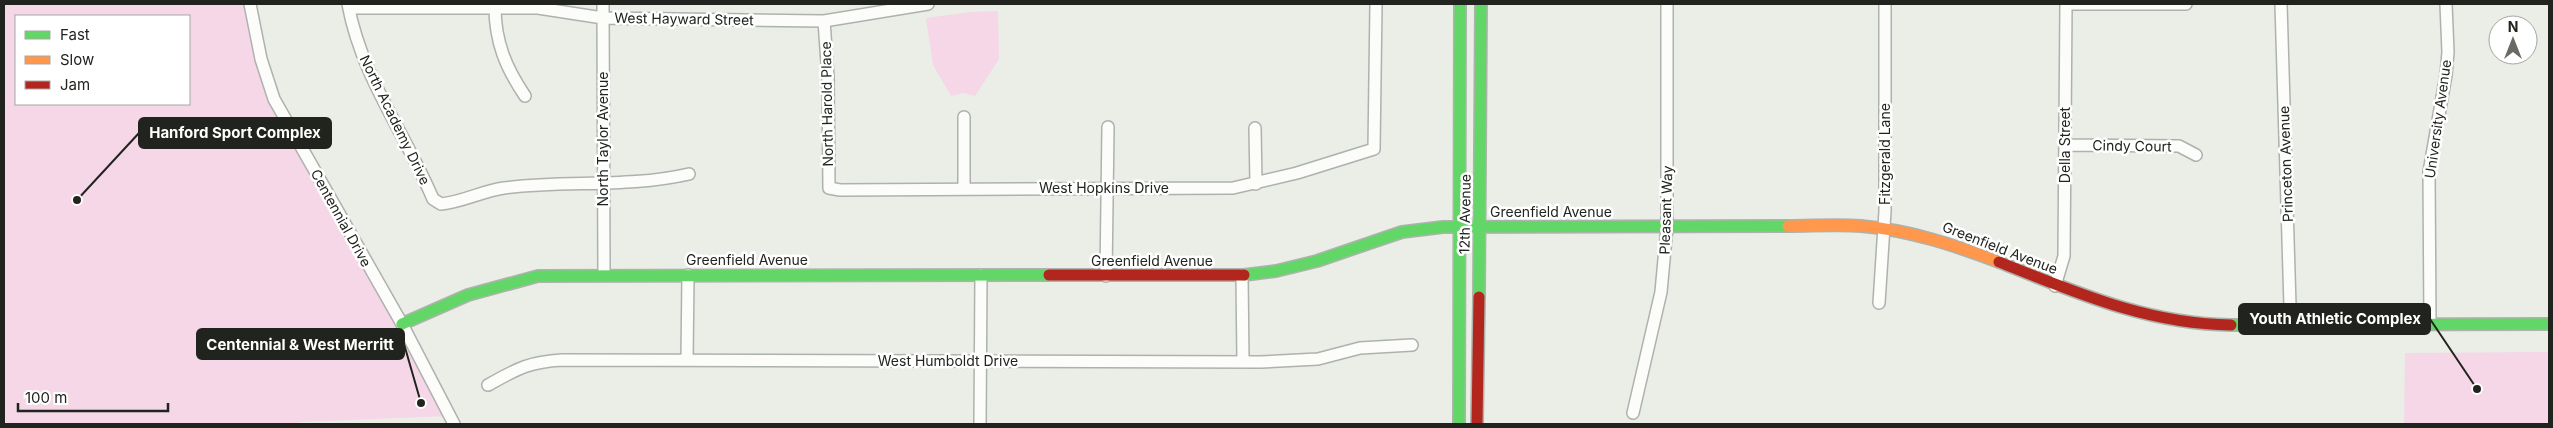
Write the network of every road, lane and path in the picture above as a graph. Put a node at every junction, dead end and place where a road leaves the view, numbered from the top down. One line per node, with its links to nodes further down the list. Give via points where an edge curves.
1 (250, 4): 40 (street, Centennial Drive, via 261,59 274,99)
2 (603, 4): 15 (street, North Taylor Avenue)
3 (928, 4): 16 (street, West Hayward Street)
4 (1376, 4): 24 (street, West Hopkins Drive, via 1374,149)
5 (1460, 4): 29 (street, 12th Avenue)
6 (1481, 4): 30 (street, 12th Avenue)
7 (1667, 4): 31 (street, Pleasant Way)
8 (1885, 4): 32 (street, Fitzgerald Lane)
9 (2066, 4): 10 (street); 21 (street, Della Street)
10 (2186, 4)
11 (2281, 4): 41 (street, Princeton Avenue, via 2290,306)
12 (2446, 4): 42 (street, University Avenue, via 2446,75 2429,172)
13 (349, 6): 14 (street, West Hayward Street); 25 (street, North Academy Drive, via 363,58 383,102 434,198 441,204 503,188)
14 (495, 7): 15 (street, West Hayward Street, via 538,8); 17 (street, via 506,68)
15 (603, 18): 16 (street, West Hayward Street); 25 (street, North Taylor Avenue)
16 (824, 20): 26 (street, North Harold Place)
17 (524, 96)
18 (964, 117): 27 (street)
19 (1108, 127): 28 (street)
20 (1255, 128): 24 (street)
21 (2066, 145): 22 (street, Cindy Court, via 2180,146); 38 (street, Della Street, via 2064,256)
22 (2196, 155)
23 (689, 174): 25 (street)
24 (1256, 184): 28 (street, West Hopkins Drive, via 1233,188)
25 (603, 185): 33 (street, North Taylor Avenue)
26 (829, 188): 27 (street, West Hopkins Drive)
27 (964, 188): 28 (street, West Hopkins Drive)
28 (1107, 188): 37 (street)
29 (1458, 227): 30 (street, Greenfield Avenue); 36 (street, Greenfield Avenue, via 1402,232 1317,262); 52 (street, 12th Avenue)
30 (1480, 227): 31 (street, Greenfield Avenue); 53 (street, 12th Avenue)
31 (1667, 227): 32 (street, Greenfield Avenue); 49 (street, Pleasant Way, via 1661,292)
32 (1883, 227): 38 (street, Greenfield Avenue, via 1962,247); 39 (street, Fitzgerald Lane)
33 (604, 275): 34 (street, Greenfield Avenue); 40 (street, Greenfield Avenue, via 538,276 501,282 447,301)
34 (688, 275): 35 (street, Greenfield Avenue); 45 (street)
35 (981, 275): 37 (street, Greenfield Avenue); 46 (street)
36 (1242, 275): 37 (street, Greenfield Avenue); 47 (street)
37 (1106, 276)
38 (2055, 286): 41 (street, Greenfield Avenue, via 2162,319 2204,324)
39 (1878, 303)
40 (402, 324): 50 (street, Centennial Drive)
41 (2286, 324): 42 (street, Greenfield Avenue)
42 (2430, 324): 43 (street, Greenfield Avenue)
43 (2549, 324)
44 (1412, 345): 47 (street, West Humboldt Drive, via 1360,348 1318,359)
45 (687, 360): 46 (street, West Humboldt Drive); 48 (street, West Humboldt Drive, via 538,362 520,367)
46 (980, 361): 47 (street, West Humboldt Drive); 51 (street)
47 (1244, 361)
48 (488, 385)
49 (1633, 413)
50 (454, 424)
51 (980, 424)
52 (1458, 424)
53 (1477, 424)

